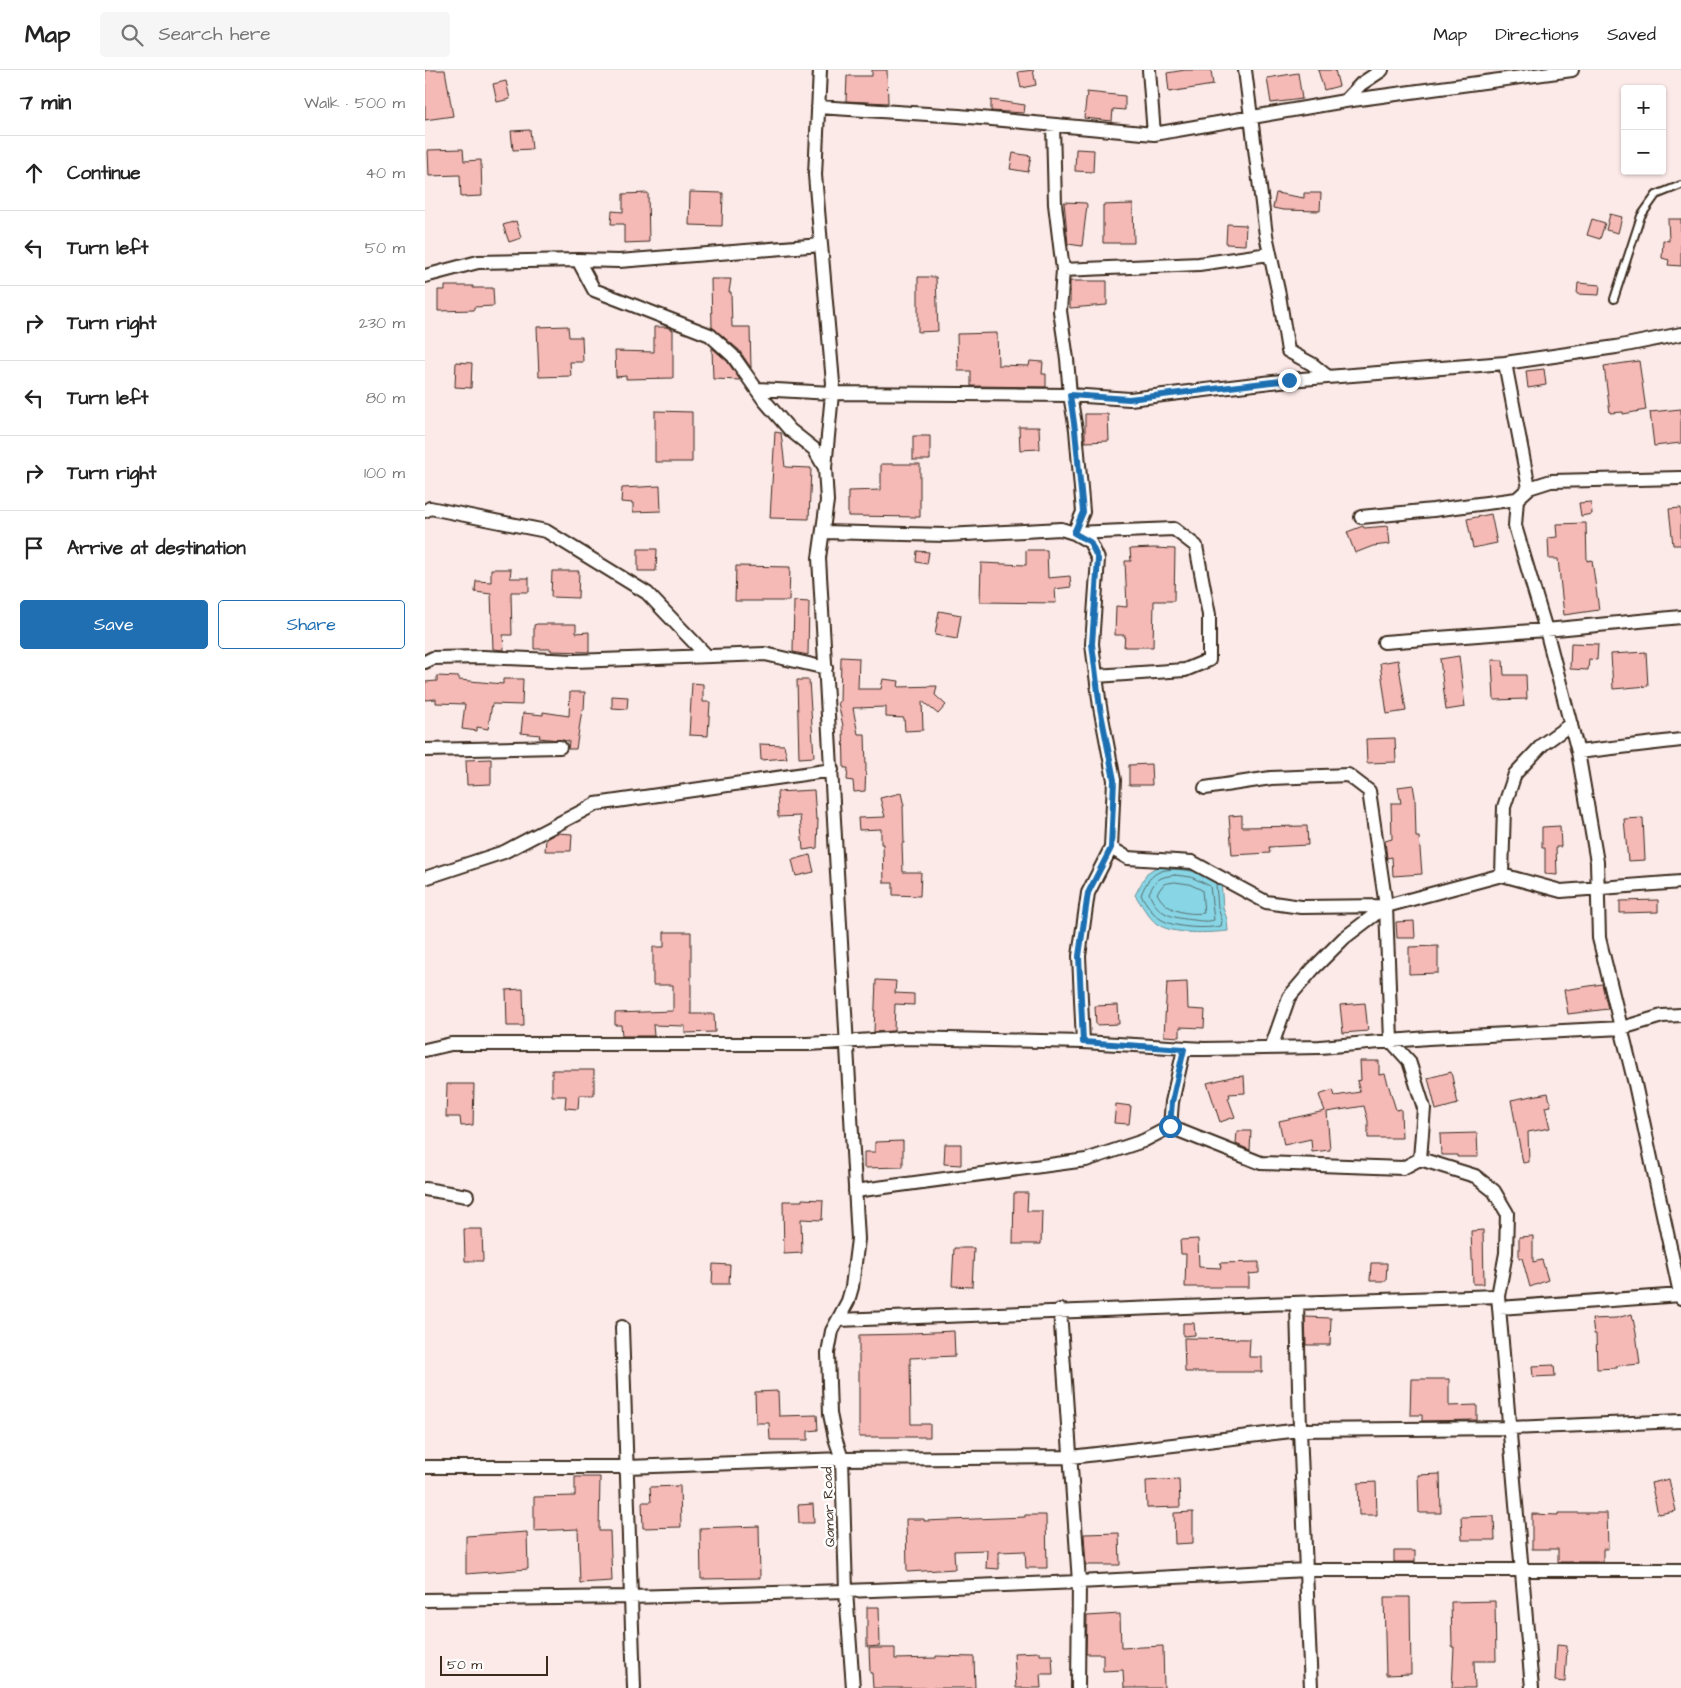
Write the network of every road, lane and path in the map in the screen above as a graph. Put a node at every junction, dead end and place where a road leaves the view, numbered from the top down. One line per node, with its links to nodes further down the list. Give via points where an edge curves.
1 (819, 70): 7 (street, Qamar Road)
2 (1149, 70): 10 (street)
3 (1245, 70): 8 (street)
4 (1382, 70): 6 (street, via 1361,84)
5 (1572, 70): 6 (street)
6 (1345, 101): 8 (street)
7 (818, 107): 9 (street); 12 (street, Qamar Road, via 815,175)
8 (1252, 118): 10 (street); 13 (street)
9 (1053, 125): 10 (street); 15 (street, via 1055,204)
10 (1154, 134)
11 (1681, 185): 17 (lane, via 1656,196 1641,216)
12 (821, 245): 14 (street, via 619,261); 22 (street, Qamar Road)
13 (1269, 254): 15 (street, via 1199,264); 20 (street, via 1289,351)
14 (578, 260): 16 (street, via 478,262); 21 (street, via 594,290 709,335 733,356)
15 (1063, 270): 23 (street, via 1060,311)
16 (425, 276)
17 (1614, 299)
18 (1681, 334): 19 (street)
19 (1505, 363): 20 (street); 26 (street)
20 (1328, 377): 23 (street, via 1129,399)
21 (757, 389): 22 (street); 24 (street, via 790,430 814,449)
22 (832, 393): 23 (street); 24 (street, Qamar Road)
23 (1070, 395): 31 (street, via 1083,512)
24 (825, 468): 30 (street, Qamar Road, via 827,500)
25 (1681, 478): 26 (street, via 1551,481)
26 (1529, 488): 27 (street)
27 (1517, 499): 29 (street); 33 (street, via 1515,526)
28 (425, 512): 35 (street, via 429,508 546,531 647,593)
29 (1361, 517)
30 (823, 532): 31 (street, via 946,535 1061,529); 37 (street, Qamar Road, via 819,558)
31 (1074, 533): 38 (street, via 1090,542 1098,559 1092,644); 38 (street, via 1174,529 1196,546 1209,615 1209,660 1185,670)
32 (1681, 618): 33 (street)
33 (1546, 630): 34 (street); 39 (street)
34 (1384, 642)
35 (707, 656): 36 (street, via 574,661 475,657 433,658); 37 (street, via 765,654)
36 (425, 662)
37 (826, 668): 44 (street, Qamar Road)
38 (1096, 676): 46 (street, via 1114,780)
39 (1571, 724): 43 (street); 47 (street, via 1543,744 1515,774 1504,807)
40 (1681, 740): 43 (street)
41 (560, 747): 42 (street)
42 (425, 750)
43 (1578, 752): 50 (street, via 1597,862)
44 (831, 770): 48 (street, via 596,804 504,852); 55 (street, Qamar Road)
45 (1205, 788): 51 (street, via 1271,778 1348,774 1369,792)
46 (1111, 848): 51 (street, via 1128,858 1192,862 1266,902 1301,907); 56 (street, via 1088,893 1079,956)
47 (1502, 876): 50 (street, via 1561,890); 51 (street)
48 (425, 878)
49 (1681, 882): 50 (street)
50 (1598, 889): 53 (street, via 1599,938)
51 (1386, 906): 54 (street); 57 (street, via 1344,938 1289,997)
52 (1681, 1015): 53 (street, via 1662,1016)
53 (1622, 1028): 54 (street); 65 (street)
54 (1391, 1041): 57 (street); 61 (street, via 1409,1061 1425,1108)
55 (847, 1042): 56 (street, via 905,1038); 59 (street, via 451,1044); 63 (street, Qamar Road)
56 (1083, 1042): 58 (street)
57 (1271, 1048): 58 (street)
58 (1184, 1049): 60 (street)
59 (425, 1050)
60 (1170, 1126): 61 (street, via 1261,1163 1403,1168); 63 (street, via 1143,1141 1086,1160)
61 (1420, 1160): 66 (street, via 1475,1176 1494,1191 1507,1214 1506,1253)
62 (425, 1189): 64 (street)
63 (855, 1191): 69 (street, Qamar Road, via 858,1239 852,1287)
64 (467, 1196)
65 (1681, 1296): 66 (street)
66 (1499, 1302): 67 (street); 72 (street)
67 (1297, 1303): 68 (street); 73 (street)
68 (1060, 1310): 69 (street); 74 (street)
69 (838, 1320): 75 (street, Qamar Road, via 832,1331 829,1359 830,1414)
70 (622, 1327): 77 (street)
71 (1681, 1421): 72 (street)
72 (1510, 1428): 73 (street); 80 (street)
73 (1300, 1430): 74 (street); 78 (street)
74 (1071, 1457): 75 (street); 81 (street)
75 (842, 1459): 77 (street); 82 (street, Qamar Road)
76 (425, 1467): 77 (street)
77 (627, 1467): 83 (street)
78 (1306, 1570): 80 (street); 81 (street); 88 (street)
79 (1681, 1570): 80 (street)
80 (1522, 1571): 89 (street)
81 (1079, 1582): 82 (street); 87 (street)
82 (846, 1590): 83 (street); 86 (street, Qamar Road)
83 (630, 1597): 84 (street); 85 (street)
84 (425, 1600)
85 (634, 1688)
86 (853, 1688)
87 (1078, 1688)
88 (1311, 1688)
89 (1533, 1688)

